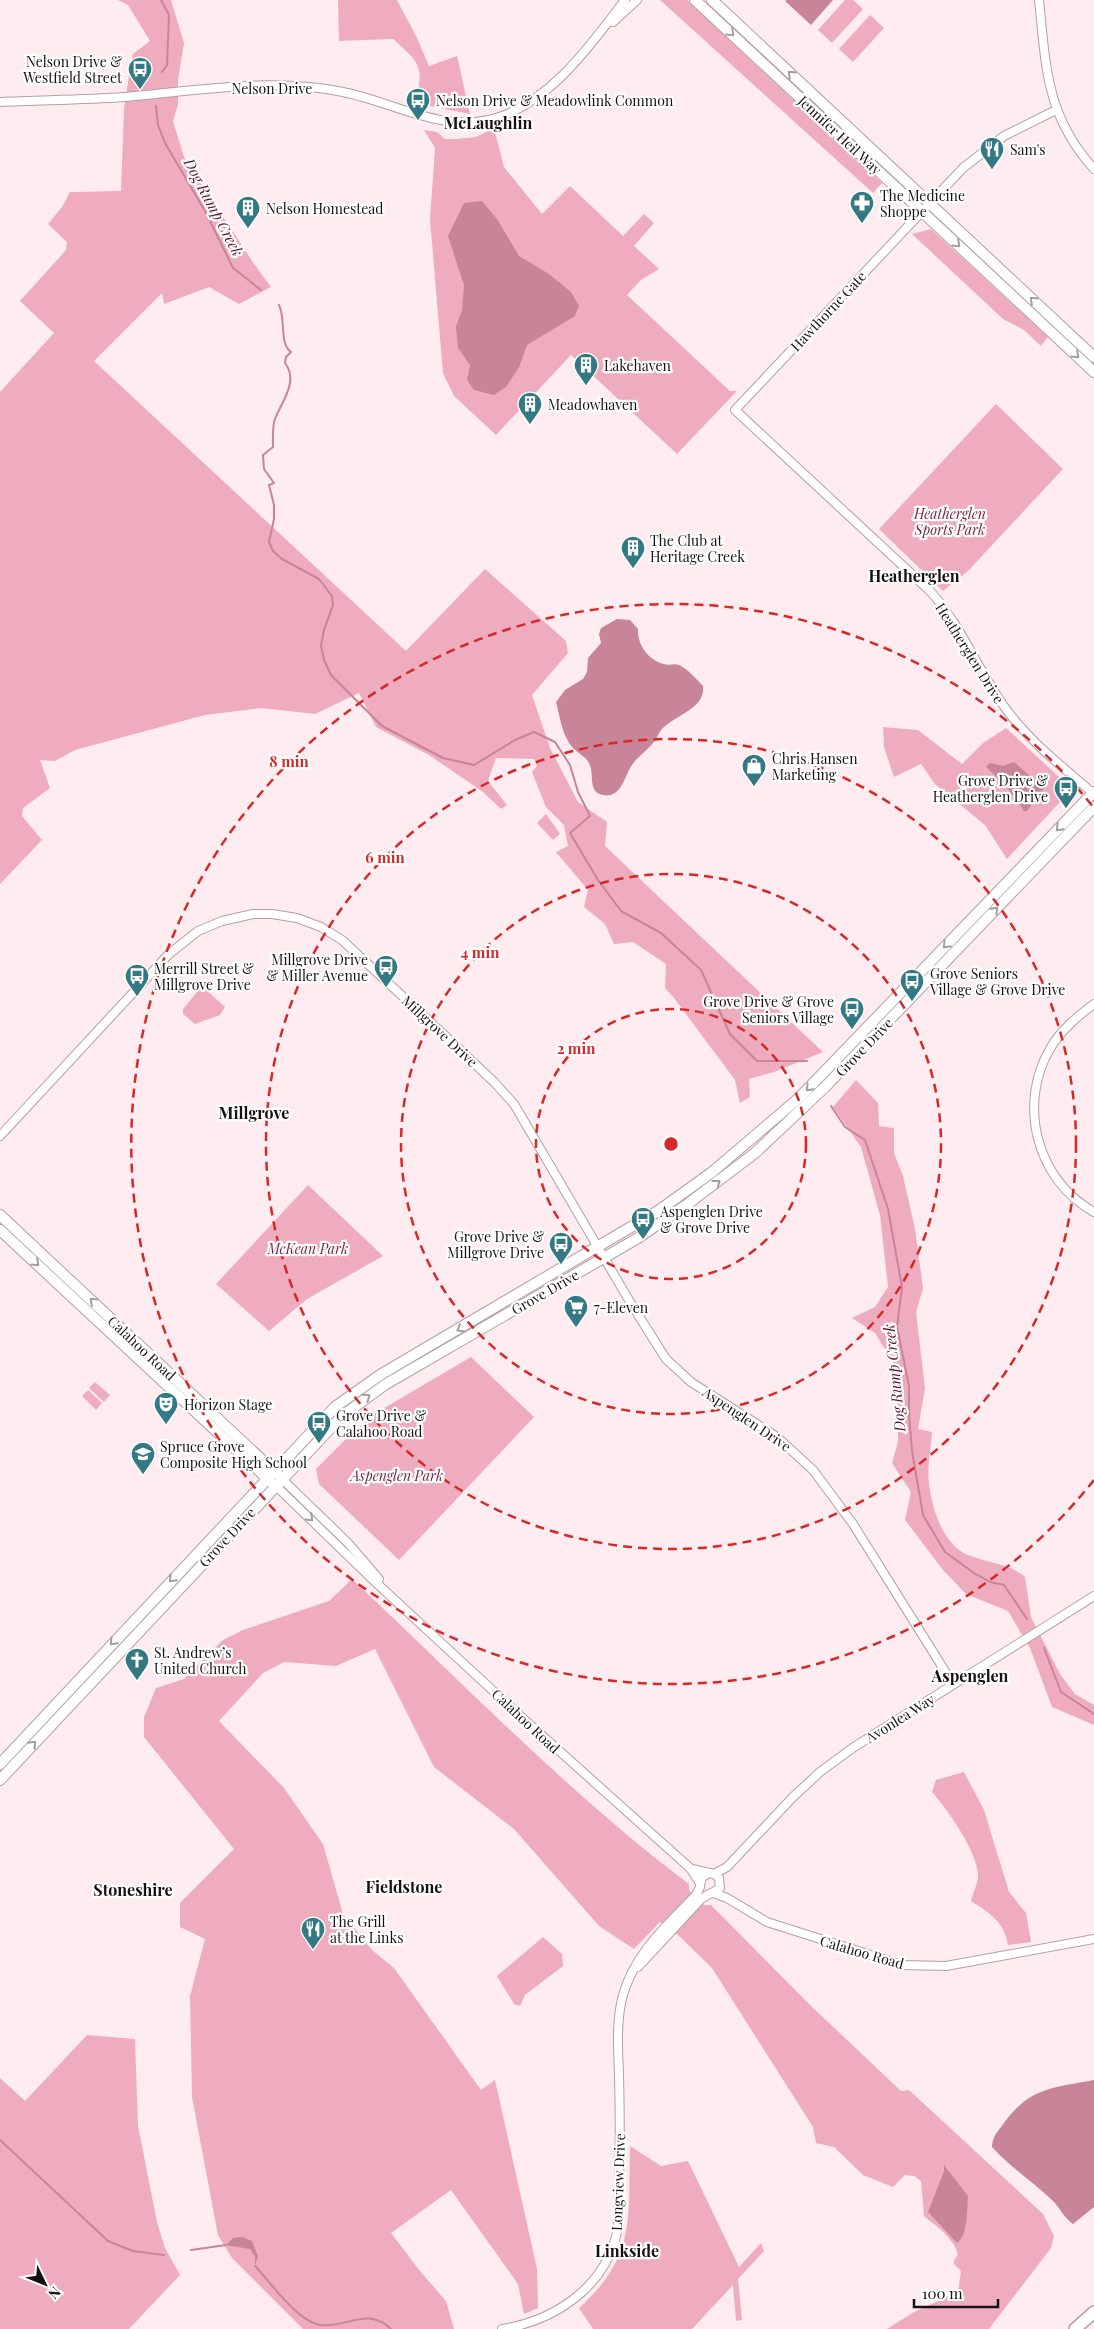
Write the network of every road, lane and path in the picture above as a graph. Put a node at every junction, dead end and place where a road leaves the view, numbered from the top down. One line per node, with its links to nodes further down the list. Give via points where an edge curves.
1 (625, 0): 6 (street, Nelson Drive)
2 (637, 0): 6 (street, Nelson Drive)
3 (695, 0): 11 (main road, Jennifer Heil Way, one-way to 11)
4 (712, 0): 10 (main road, Jennifer Heil Way, one-way to 4)
5 (1039, 0): 8 (street, via 1046,63)
6 (598, 35): 7 (street, Nelson Drive, via 544,93 508,114 482,121 437,120 341,91 293,86)
7 (0, 102)
8 (1056, 110): 9 (street, via 1069,136); 10 (street, Hawthorne Gate, via 993,143)
9 (1094, 169)
10 (929, 203): 11 (street, Hawthorne Gate); 12 (main road, Jennifer Heil Way, one-way to 10)
11 (922, 211): 13 (main road, Jennifer Heil Way, one-way to 13); 14 (street, Hawthorne Gate)
12 (1094, 357)
13 (1094, 372)
14 (735, 410): 15 (street, Heatherglen Drive, via 936,598 957,626 1008,711 1028,734)
15 (1094, 793): 22 (main road, Grove Drive, one-way to 22, via 792,1104 748,1144 684,1194)
16 (1094, 807): 23 (main road, Grove Drive, one-way to 16, via 689,1204 787,1124)
17 (1094, 1004): 19 (street, via 1072,1022 1052,1046 1038,1077 1033,1107 1038,1140 1052,1172 1072,1195)
18 (0, 1136): 22 (street, Millgrove Drive, via 169,954 188,938 208,926 236,917 253,914 284,916 315,925 342,940 494,1082 529,1127)
19 (1094, 1212)
20 (0, 1215): 24 (main road, Calahoo Road, one-way to 20)
21 (0, 1230): 24 (main road, Calahoo Road, one-way to 24)
22 (599, 1248): 23 (street, Millgrove Drive); 24 (main road, Grove Drive, one-way to 24, via 364,1385 324,1418)
23 (604, 1258): 24 (main road, Grove Drive, one-way to 23, via 370,1394); 26 (street, Aspenglen Drive, via 666,1359 691,1382 789,1446 833,1494)
24 (274, 1478): 27 (main road, Grove Drive, one-way to 27); 28 (main road, Grove Drive, one-way to 24); 30 (street, Calahoo Road, via 408,1612)
25 (1094, 1596): 26 (street, Avonlea Way)
26 (953, 1684): 29 (street, Avonlea Way, via 820,1772)
27 (0, 1764)
28 (0, 1780)
29 (727, 1867): 31 (street, Avonlea Way); 32 (street, Avonlea Way)
30 (690, 1868): 31 (street, Calahoo Road); 33 (street, Calahoo Road)
31 (711, 1874): 32 (street); 33 (street, via 702,1877)
32 (720, 1883): 34 (street); 35 (street)
33 (700, 1885): 34 (street, via 704,1892); 37 (street, Longview Drive, via 696,1895 647,1947)
34 (711, 1894): 35 (street, Calahoo Road); 37 (street, Longview Drive, via 701,1899)
35 (727, 1898): 36 (street, Calahoo Road, via 767,1922 902,1965 946,1966)
36 (1094, 1939)
37 (632, 1973): 39 (street, Longview Drive, via 623,1994 619,2017 620,2138 615,2240 595,2279 571,2302 541,2318)
38 (1094, 2312): 40 (highway)
39 (502, 2329)
40 (1075, 2329)

